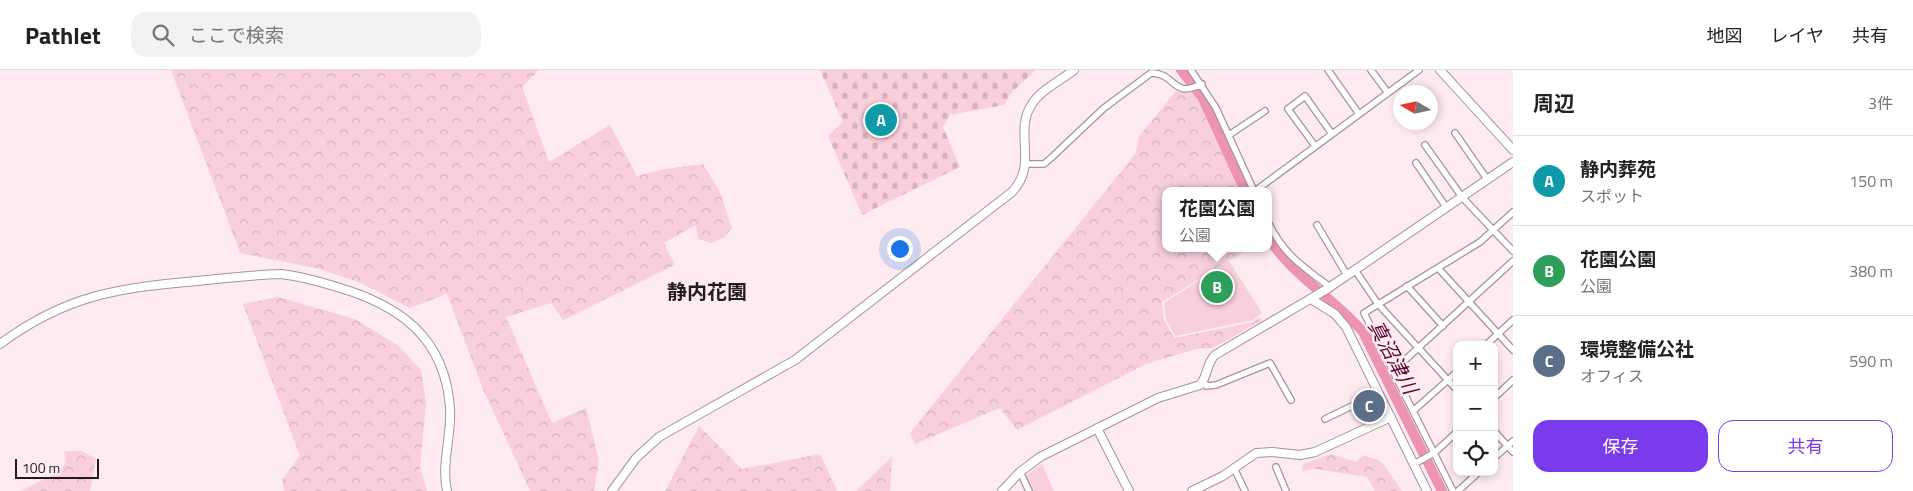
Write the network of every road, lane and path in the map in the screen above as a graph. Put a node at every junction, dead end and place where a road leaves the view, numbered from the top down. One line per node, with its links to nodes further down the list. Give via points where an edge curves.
1 (1074, 70): 19 (street, via 1038,97 1028,111)
2 (1191, 70): 7 (street)
3 (1328, 70): 10 (street)
4 (1371, 70): 8 (street)
5 (1419, 70): 8 (street)
6 (1440, 70): 16 (street)
7 (1200, 84): 13 (street); 19 (street, via 1182,90 1160,73 1151,73 1104,108 1044,164)
8 (1388, 93): 10 (street)
9 (1265, 111): 13 (street)
10 (1359, 114): 12 (street)
11 (1455, 132): 20 (street)
12 (1332, 134): 15 (street); 15 (street, via 1305,96 1288,109)
13 (1229, 135): 21 (street)
14 (1425, 145): 23 (street)
15 (1315, 146): 22 (street)
16 (1513, 150)
17 (1513, 162): 20 (street)
18 (1416, 163): 24 (street)
19 (1026, 164): 73 (street, via 1020,182 1012,192 908,275 795,360 659,437 636,458)
20 (1487, 179): 23 (street)
21 (1253, 187)
22 (1260, 187)
23 (1462, 197): 24 (street); 28 (street)
24 (1446, 207): 32 (street)
25 (1513, 212): 28 (street)
26 (1317, 225): 33 (street)
27 (1272, 229): 35 (street, via 1292,259)
28 (1493, 230): 29 (street); 31 (street)
29 (1513, 251)
30 (1513, 261): 37 (street)
31 (1438, 268): 34 (street); 37 (street)
32 (1354, 270): 33 (street); 38 (street)
33 (1347, 275): 35 (street)
34 (1407, 286): 38 (street); 40 (street)
35 (1328, 288): 36 (street)
36 (1314, 297): 50 (street, via 1215,355 1207,364); 52 (street, via 1341,320)
37 (1468, 302): 40 (street); 41 (street)
38 (1378, 304): 44 (street); 46 (street, via 1364,313)
39 (1513, 320): 41 (street)
40 (1443, 326): 44 (street)
41 (1498, 334): 42 (street); 45 (street)
42 (1490, 341)
43 (0, 344): 72 (street, via 33,321 60,308 95,295 135,287 281,274 363,294 405,317 426,340 439,362 450,410 445,474)
44 (1418, 348): 46 (street); 48 (street)
45 (1513, 350)
46 (1394, 371): 55 (street)
47 (1453, 375): 48 (street)
48 (1447, 380): 51 (street); 55 (street)
49 (1513, 380): 53 (street)
50 (1204, 381): 54 (street, via 1206,386 1216,385 1270,363); 58 (street, via 1158,398)
51 (1453, 386)
52 (1379, 393): 56 (street); 57 (street)
53 (1498, 394)
54 (1291, 400)
55 (1413, 412): 64 (street)
56 (1391, 417): 66 (street); 67 (street, via 1315,452 1300,455 1256,453)
57 (1325, 418)
58 (1097, 428): 69 (street, via 1040,457); 71 (street)
59 (1498, 435): 62 (street)
60 (1453, 436): 64 (street)
61 (1513, 441): 62 (street)
62 (1508, 446): 63 (street); 65 (street)
63 (1513, 452)
64 (1432, 454): 66 (street); 80 (street)
65 (1498, 455)
66 (1417, 462): 79 (street)
67 (1234, 468): 76 (street); 77 (street)
68 (1276, 468): 78 (street)
69 (1020, 472): 74 (street); 75 (street)
70 (1475, 476): 81 (street)
71 (1126, 490)
72 (447, 491)
73 (612, 491)
74 (1002, 491)
75 (1029, 491)
76 (1192, 491)
77 (1245, 491)
78 (1286, 491)
79 (1428, 491)
80 (1453, 491)
81 (1458, 491)

